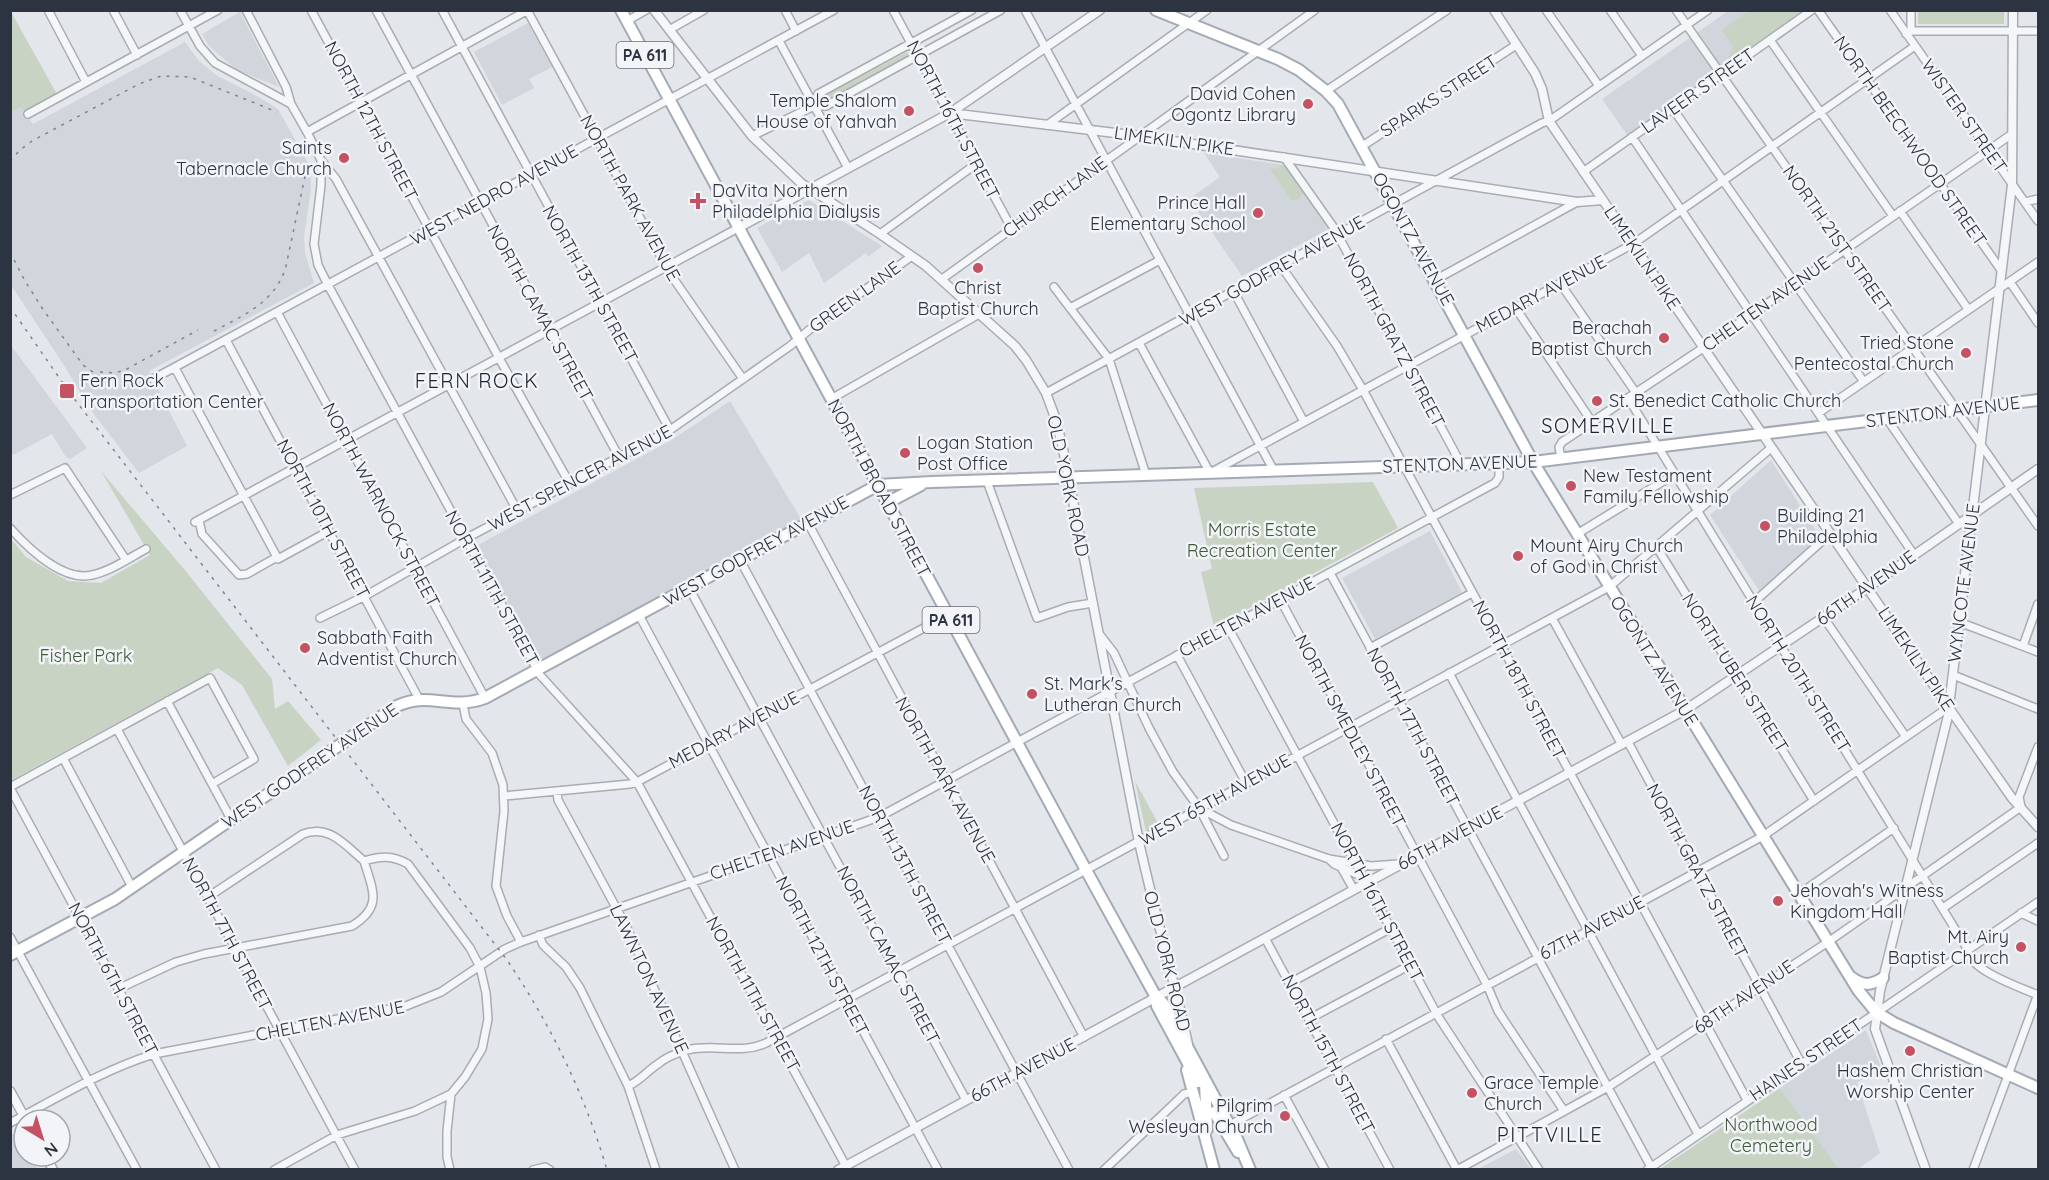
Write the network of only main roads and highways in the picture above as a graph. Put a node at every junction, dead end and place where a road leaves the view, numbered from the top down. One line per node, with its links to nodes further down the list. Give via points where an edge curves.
1 (621, 10): 6 (main road, NORTH BROAD STREET / PA 611)
2 (1156, 10): 4 (main road, OGONTZ AVENUE, via 1299,70 1326,91 1346,117)
3 (2038, 400): 4 (main road, STENTON AVENUE)
4 (1533, 462): 5 (main road, STENTON AVENUE); 9 (main road, OGONTZ AVENUE)
5 (932, 482): 6 (main road, STENTON AVENUE); 7 (main road)
6 (878, 485): 7 (main road, NORTH BROAD STREET / PA 611); 8 (main road, WEST GODFREY AVENUE, via 485,698 463,704 419,699 395,707 132,887)
7 (887, 503): 11 (main road, NORTH BROAD STREET / PA 611, via 1156,997 1157,1006)
8 (14, 953)
9 (1849, 976): 10 (main road, via 1864,985); 13 (main road, OGONTZ AVENUE, via 1876,1012 1917,1035)
10 (1883, 978)
11 (1185, 1050): 12 (main road, NORTH BROAD STREET / PA 611); 14 (main road, NORTH BROAD STREET); 17 (main road, OLD YORK ROAD / PA 611)
12 (1206, 1081): 14 (main road, OLD YORK ROAD / PA 611); 15 (main road, NORTH BROAD STREET)
13 (2038, 1089)
14 (1205, 1094): 15 (main road, NORTH BROAD STREET); 17 (main road, OLD YORK ROAD / PA 611)
15 (1226, 1126): 16 (main road, NORTH BROAD STREET); 18 (main road, NORTH BROAD STREET)
16 (1230, 1141): 17 (main road, via 1220,1140); 18 (main road, NORTH BROAD STREET)
17 (1208, 1147): 19 (main road, OLD YORK ROAD / PA 611)
18 (1249, 1168)
19 (1214, 1170)

